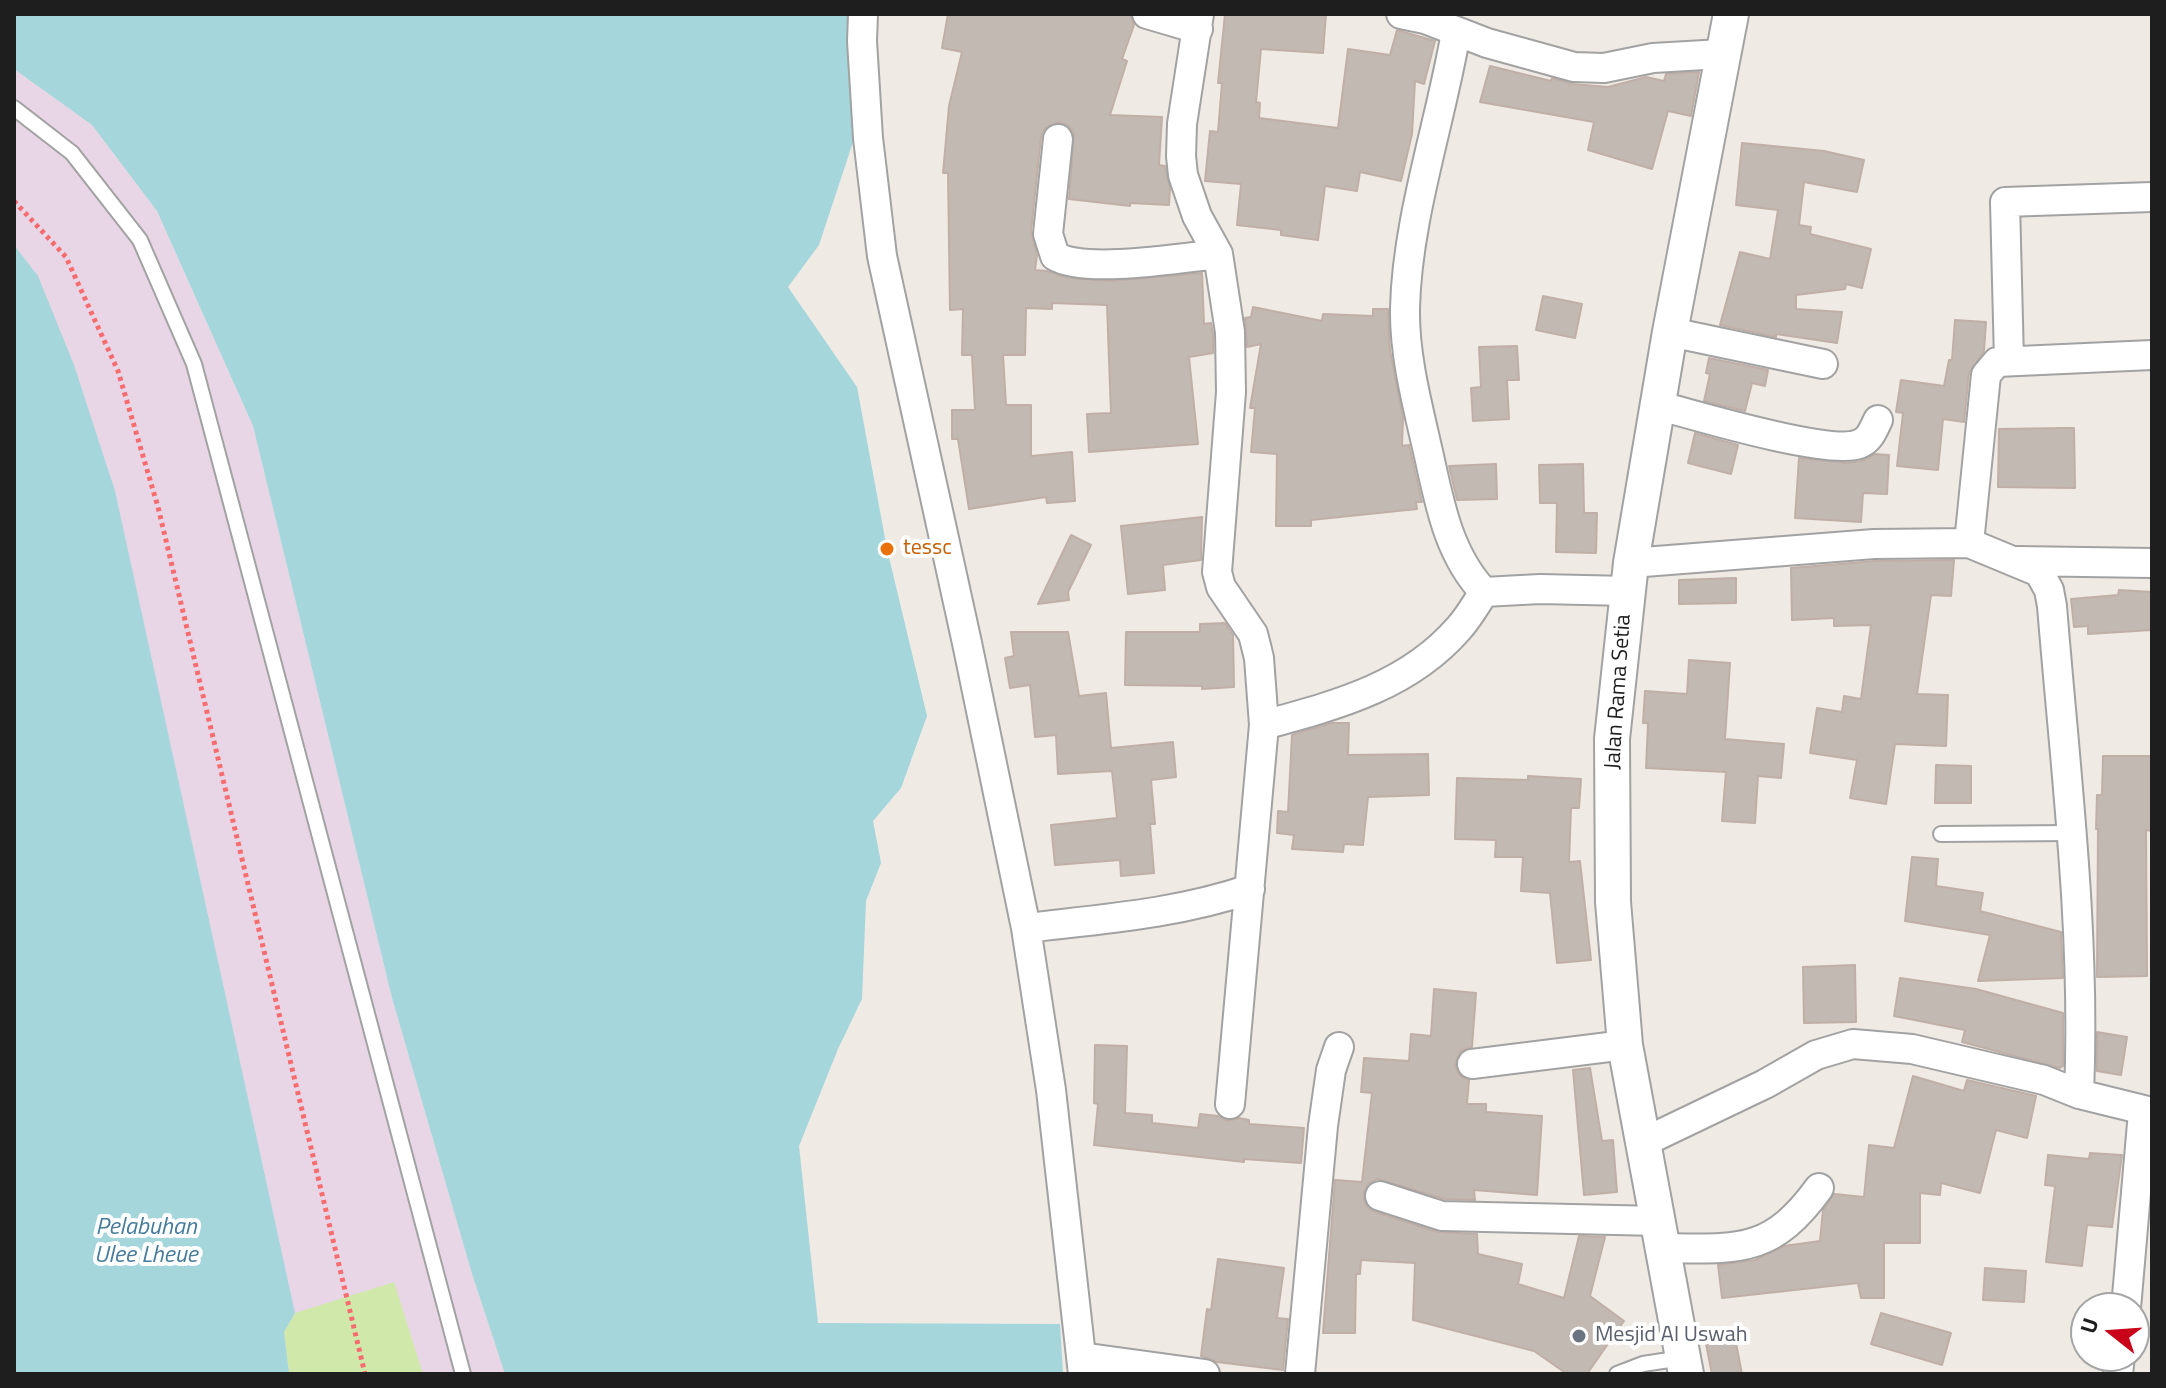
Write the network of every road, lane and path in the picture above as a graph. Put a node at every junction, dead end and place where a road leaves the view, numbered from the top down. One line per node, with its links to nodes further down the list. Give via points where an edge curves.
1 (863, 14): 28 (street, via 868,138 882,256)
2 (1147, 14): 5 (street)
3 (1401, 14): 6 (street)
4 (1731, 14): 7 (street, Jalan Rama Setia)
5 (1198, 22): 12 (street, via 1181,156 1197,216)
6 (1456, 32): 7 (street, via 1574,67); 23 (street, via 1407,269 1405,311 1443,521 1469,576)
7 (1722, 54): 13 (street, Jalan Rama Setia)
8 (14, 108): 43 (lane, via 72,153 140,240 194,364)
9 (1058, 139): 12 (street, via 1048,234 1055,256 1094,265)
10 (2152, 197): 15 (street, via 2005,202)
11 (14, 201): 42 (path, via 66,257 118,371 161,522)
12 (1218, 254): 24 (street, via 1232,360 1217,572 1221,587 1253,634)
13 (1670, 332): 16 (street); 17 (street, Jalan Rama Setia)
14 (2152, 355): 15 (street)
15 (2009, 361): 19 (street, via 1997,362 1986,375)
16 (1823, 364)
17 (1657, 405): 18 (street, via 1833,446 1866,440); 22 (street, Jalan Rama Setia)
18 (1878, 420)
19 (1969, 543): 20 (street); 22 (street, via 1874,544)
20 (2013, 561): 21 (street); 25 (street, via 2039,572 2049,590)
21 (2152, 563)
22 (1629, 577): 23 (street); 29 (street, Jalan Rama Setia, via 1612,739 1613,902)
23 (1484, 592): 24 (street, via 1460,627 1409,672 1337,704)
24 (1264, 725): 27 (street)
25 (2071, 833): 26 (lane); 32 (street, via 2081,952)
26 (1941, 834)
27 (1250, 889): 28 (street, via 1178,910); 33 (street)
28 (1026, 928): 40 (street, via 1051,1090)
29 (1625, 1045): 31 (street); 35 (street, Jalan Rama Setia)
30 (1339, 1047): 45 (street, via 1323,1126)
31 (1472, 1064)
32 (2079, 1094): 34 (street); 35 (street, via 2044,1080 1912,1049 1853,1044 1816,1055)
33 (1230, 1104)
34 (2148, 1112): 39 (street)
35 (1644, 1142): 38 (street, Jalan Rama Setia)
36 (1819, 1188): 38 (street, via 1793,1221 1755,1243 1710,1249)
37 (1380, 1196): 38 (street, via 1442,1216)
38 (1660, 1234): 41 (street, Jalan Rama Setia)
39 (2128, 1292)
40 (1082, 1366): 44 (street)
41 (1684, 1366): 46 (lane, via 1643,1364)
42 (365, 1374)
43 (463, 1374)
44 (1205, 1374)
45 (1300, 1374)
46 (1617, 1374)

